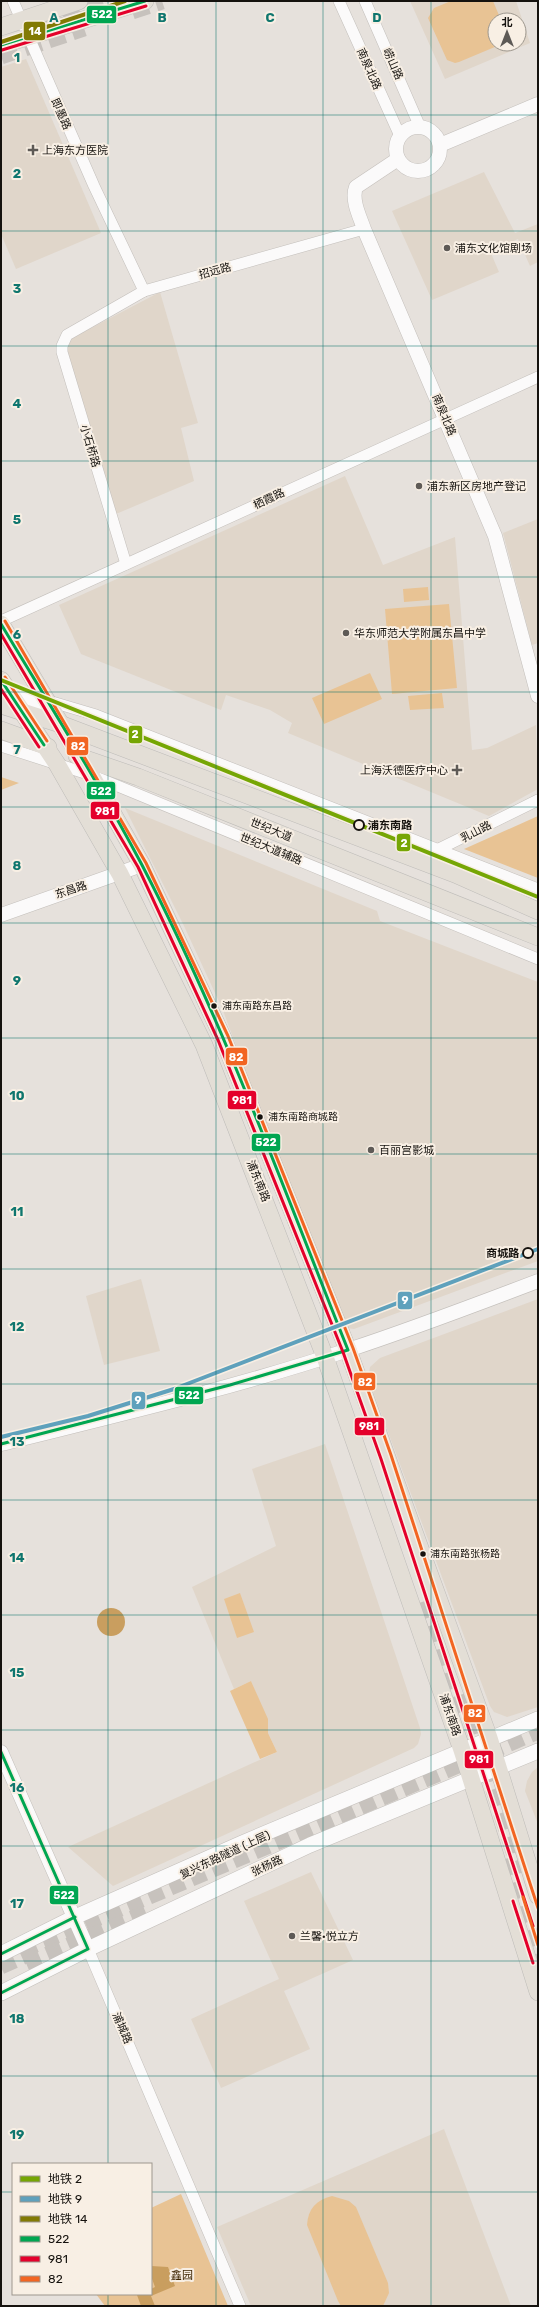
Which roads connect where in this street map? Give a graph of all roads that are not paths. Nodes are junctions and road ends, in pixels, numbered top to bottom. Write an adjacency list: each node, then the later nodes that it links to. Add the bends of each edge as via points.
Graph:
1 (13, 1): 6 (street, 即墨路)
2 (79, 1): 6 (main road)
3 (145, 1): 8 (main road)
4 (339, 1): 12 (street, 南泉北路)
5 (365, 1): 11 (street, 崂山路)
6 (21, 20): 7 (main road); 8 (street, 即墨路)
7 (1, 27)
8 (27, 36): 9 (main road); 16 (street, 即墨路)
9 (1, 45)
10 (538, 104): 13 (street)
11 (420, 127): 12 (street, via 409,128); 13 (street, via 433,132)
12 (400, 136): 14 (street, via 395,150)
13 (440, 145): 14 (street, via 438,160 428,170 413,171)
14 (398, 160): 15 (street, 南泉北路, via 356,187 356,205)
15 (364, 229): 16 (street, 招远路); 19 (street, 南泉北路)
16 (144, 291): 17 (street, 招远路)
17 (72, 330): 20 (street, 小石桥路, via 63,341 62,352)
18 (538, 377): 19 (street, 栖霞路)
19 (445, 418): 20 (street, 栖霞路); 23 (street, 南泉北路, via 495,536)
20 (126, 564): 21 (street, 栖霞路)
21 (1, 622): 24 (main road, 浦东南路)
22 (2, 685): 24 (street); 26 (main road, 浦东南路); 27 (street)
23 (538, 696)
24 (45, 700): 27 (main road, 浦东南路); 35 (street, via 96,715)
25 (1, 704): 26 (main road)
26 (21, 711): 27 (main road); 30 (main road, 浦东南路)
27 (60, 724): 31 (main road, 浦东南路); 38 (main road)
28 (1, 730): 30 (main road, 世纪大道)
29 (1, 746): 32 (street, 世纪大道辅路)
30 (45, 747): 31 (main road, 世纪大道); 32 (main road, 浦东南路)
31 (80, 758): 33 (main road, 浦东南路); 42 (main road, 世纪大道, via 138,777)
32 (57, 764): 33 (street, 世纪大道辅路); 37 (main road, 浦东南路)
33 (91, 775): 36 (main road, 浦东南路); 43 (street, 世纪大道辅路)
34 (538, 800): 35 (street, 乳山路)
35 (439, 849): 38 (street); 39 (street)
36 (142, 865): 37 (street, 东昌路); 45 (main road, 浦东南路, via 223,1038)
37 (120, 874): 41 (street, 东昌路); 46 (main road, 浦东南路, via 204,1045)
38 (455, 874): 40 (main road)
39 (538, 889)
40 (538, 911)
41 (1, 915)
42 (538, 937)
43 (538, 959)
44 (538, 1281): 45 (street)
45 (348, 1350): 46 (street); 48 (main road, 浦东南路)
46 (325, 1357): 47 (street, via 230,1385); 49 (main road, 浦东南路)
47 (1, 1444)
48 (386, 1457): 49 (main road, 浦东南路, via 427,1601); 51 (main road, 浦东南路)
49 (362, 1464): 52 (main road, 浦东南路)
50 (538, 1719): 51 (main road)
51 (489, 1738): 52 (main road); 55 (main road, 浦东南路)
52 (462, 1750): 56 (main road, 浦东南路); 57 (main road)
53 (538, 1751): 55 (main road, 张杨路)
54 (1, 1752): 63 (street, 浦城路)
55 (499, 1767): 56 (main road, 张杨路); 59 (main road, 浦东南路)
56 (470, 1778): 58 (main road, 张杨路); 66 (main road, 浦东南路)
57 (311, 1815): 60 (main road, 复兴东路隧道 (上层)); 63 (main road)
58 (310, 1845): 62 (main road, 复兴东路隧道 (上层)); 64 (main road, 张杨路)
59 (535, 1876): 61 (main road, 浦东南路)
60 (140, 1894)
61 (538, 1896)
62 (149, 1911)
63 (75, 1917): 64 (street, 浦城路); 65 (main road)
64 (88, 1949): 67 (main road, 张杨路); 68 (street, 浦城路)
65 (1, 1954)
66 (538, 1992)
67 (1, 1993)
68 (240, 2306)

